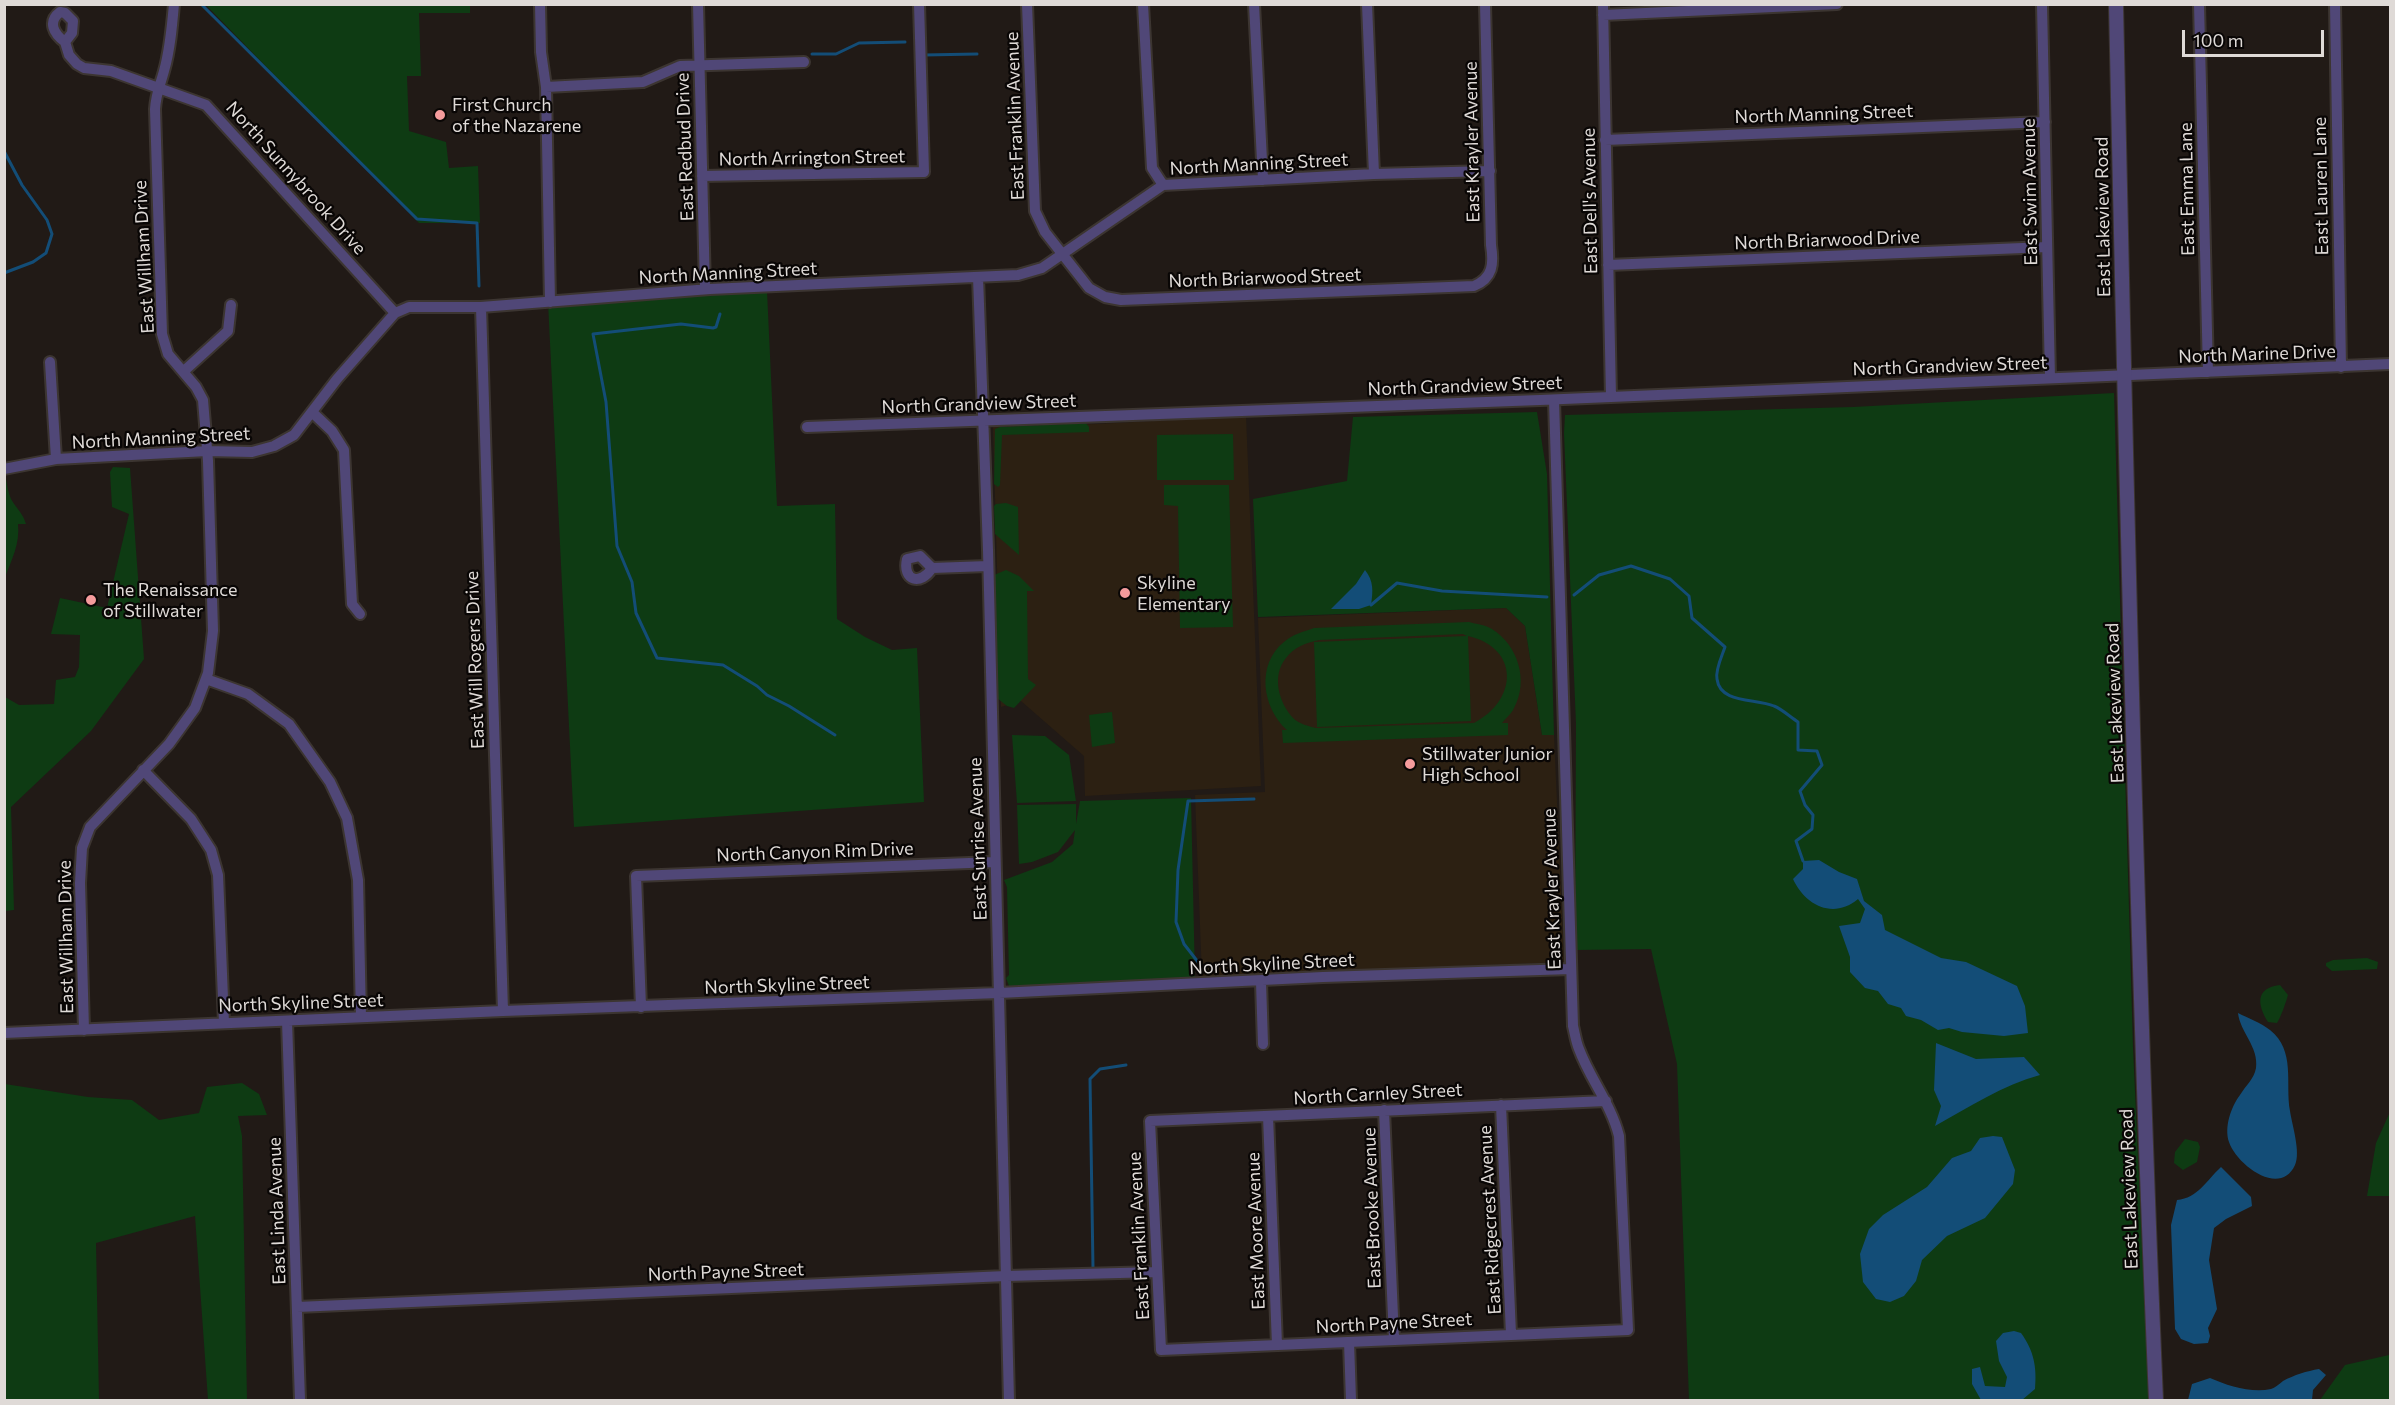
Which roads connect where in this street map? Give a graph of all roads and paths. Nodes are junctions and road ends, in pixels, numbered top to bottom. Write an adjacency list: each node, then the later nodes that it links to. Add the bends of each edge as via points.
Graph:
1 (174, 4): 20 (street, East Willham Drive, via 172,35)
2 (540, 4): 19 (street)
3 (698, 4): 18 (street, East Redbud Drive)
4 (919, 4): 25 (street, North Arrington Street, via 924,172)
5 (1027, 4): 29 (street, East Franklin Avenue, via 1035,211 1045,232)
6 (1143, 4): 27 (street, via 1152,168)
7 (1254, 4): 26 (street)
8 (1367, 4): 24 (street)
9 (1485, 4): 23 (street, East Krayler Avenue)
10 (1837, 4): 15 (street)
11 (2042, 4): 21 (street, East Swim Avenue)
12 (2116, 4): 43 (street, East Lakeview Road)
13 (2199, 4): 42 (street, East Emma Lane)
14 (2335, 4): 40 (street, East Lauren Lane)
15 (1603, 10): 22 (street, East Dell's Avenue)
16 (65, 42): 20 (street, North Sunnybrook Drive, via 69,55 84,68 111,71)
17 (804, 62): 18 (street)
18 (699, 65): 19 (street, via 680,66 643,82); 25 (street, East Redbud Drive)
19 (546, 87): 34 (street)
20 (157, 89): 37 (street, North Sunnybrook Drive, via 206,105); 41 (street, East Willham Drive, via 154,109 162,334 168,354)
21 (2045, 122): 22 (street, North Manning Street); 28 (street, East Swim Avenue)
22 (1605, 140): 30 (street, East Dell's Avenue)
23 (1490, 171): 24 (street, North Manning Street); 32 (street, East Krayler Avenue, via 1493,259)
24 (1374, 174): 26 (street, North Manning Street)
25 (702, 176): 33 (street, East Redbud Drive)
26 (1263, 180): 27 (street, North Manning Street)
27 (1163, 185): 29 (street, North Manning Street)
28 (2048, 247): 30 (street, North Briarwood Drive); 44 (street, East Swim Avenue)
29 (1063, 253): 31 (street, North Manning Street, via 1042,268 1018,275); 32 (street, North Briarwood Street, via 1089,288 1121,300 1474,286)
30 (1608, 265): 45 (street, East Dell's Avenue)
31 (978, 277): 33 (street, North Manning Street); 48 (street, East Sunrise Avenue)
32 (1487, 278)
33 (705, 289): 34 (street, North Manning Street)
34 (550, 302): 36 (street, North Manning Street)
35 (231, 305): 41 (street, via 228,331)
36 (481, 307): 37 (street, North Manning Street, via 422,306); 63 (street, East Will Rogers Drive)
37 (395, 313): 47 (street, North Manning Street)
38 (50, 362): 51 (street)
39 (2391, 364): 40 (street, North Marine Drive)
40 (2341, 367): 42 (street, North Marine Drive)
41 (184, 371): 50 (street, East Willham Drive, via 203,400)
42 (2208, 372): 43 (street, North Marine Drive)
43 (2124, 376): 44 (street, North Grandview Street); 87 (street, East Lakeview Road)
44 (2050, 378): 45 (street, North Grandview Street)
45 (1611, 397): 46 (street, North Grandview Street)
46 (1554, 400): 48 (street, North Grandview Street); 59 (street, East Krayler Avenue)
47 (313, 413): 50 (street, North Manning Street, via 294,435 274,446 252,452); 55 (street, via 332,431 344,450 352,604)
48 (984, 420): 49 (street, North Grandview Street); 53 (street, East Sunrise Avenue)
49 (807, 427)
50 (207, 451): 51 (street, North Manning Street); 56 (street, East Willham Drive, via 213,631)
51 (56, 459): 52 (street, North Manning Street)
52 (4, 469)
53 (988, 566): 54 (street); 58 (street, East Sunrise Avenue)
54 (932, 568)
55 (360, 614)
56 (206, 679): 57 (street, East Willham Drive, via 195,708 169,744); 64 (street, via 248,694 289,724 330,782 347,818 358,880)
57 (143, 770): 66 (street, via 191,819 211,850 218,875); 67 (street, East Willham Drive, via 90,827 82,848)
58 (995, 862): 61 (street, East Sunrise Avenue); 62 (street, North Canyon Rim Drive, via 636,876)
59 (1571, 969): 60 (street, North Skyline Street); 70 (street, East Krayler Avenue, via 1573,1026 1579,1050)
60 (1261, 982): 61 (street, North Skyline Street); 69 (street)
61 (999, 993): 62 (street, North Skyline Street); 76 (street, East Sunrise Avenue)
62 (641, 1007): 63 (street, North Skyline Street)
63 (503, 1011): 64 (street, North Skyline Street)
64 (361, 1017): 65 (street, North Skyline Street)
65 (287, 1021): 66 (street, North Skyline Street); 77 (street, East Linda Avenue)
66 (224, 1023): 67 (street, North Skyline Street)
67 (84, 1030): 68 (street, North Skyline Street)
68 (4, 1033)
69 (1263, 1044)
70 (1606, 1101): 71 (street, North Carnley Street); 78 (street, East Krayler Avenue, via 1619,1136)
71 (1501, 1105): 72 (street, North Carnley Street); 79 (street, East Ridgecrest Avenue)
72 (1384, 1110): 73 (street, North Carnley Street); 80 (street, East Brooke Avenue)
73 (1268, 1116): 74 (street, North Carnley Street); 82 (street, East Moore Avenue)
74 (1150, 1121): 75 (street, East Franklin Avenue)
75 (1157, 1272): 76 (street, North Payne Street); 83 (street, East Franklin Avenue)
76 (1006, 1276): 77 (street, North Payne Street); 85 (street, East Sunrise Avenue)
77 (297, 1307): 84 (street, East Linda Avenue)
78 (1628, 1330): 79 (street, North Payne Street)
79 (1511, 1334): 80 (street, North Payne Street)
80 (1394, 1339): 81 (street, North Payne Street)
81 (1349, 1341): 82 (street, North Payne Street); 86 (street)
82 (1276, 1345): 83 (street, North Payne Street)
83 (1161, 1350)
84 (300, 1401)
85 (1010, 1401)
86 (1352, 1401)
87 (2156, 1401)

